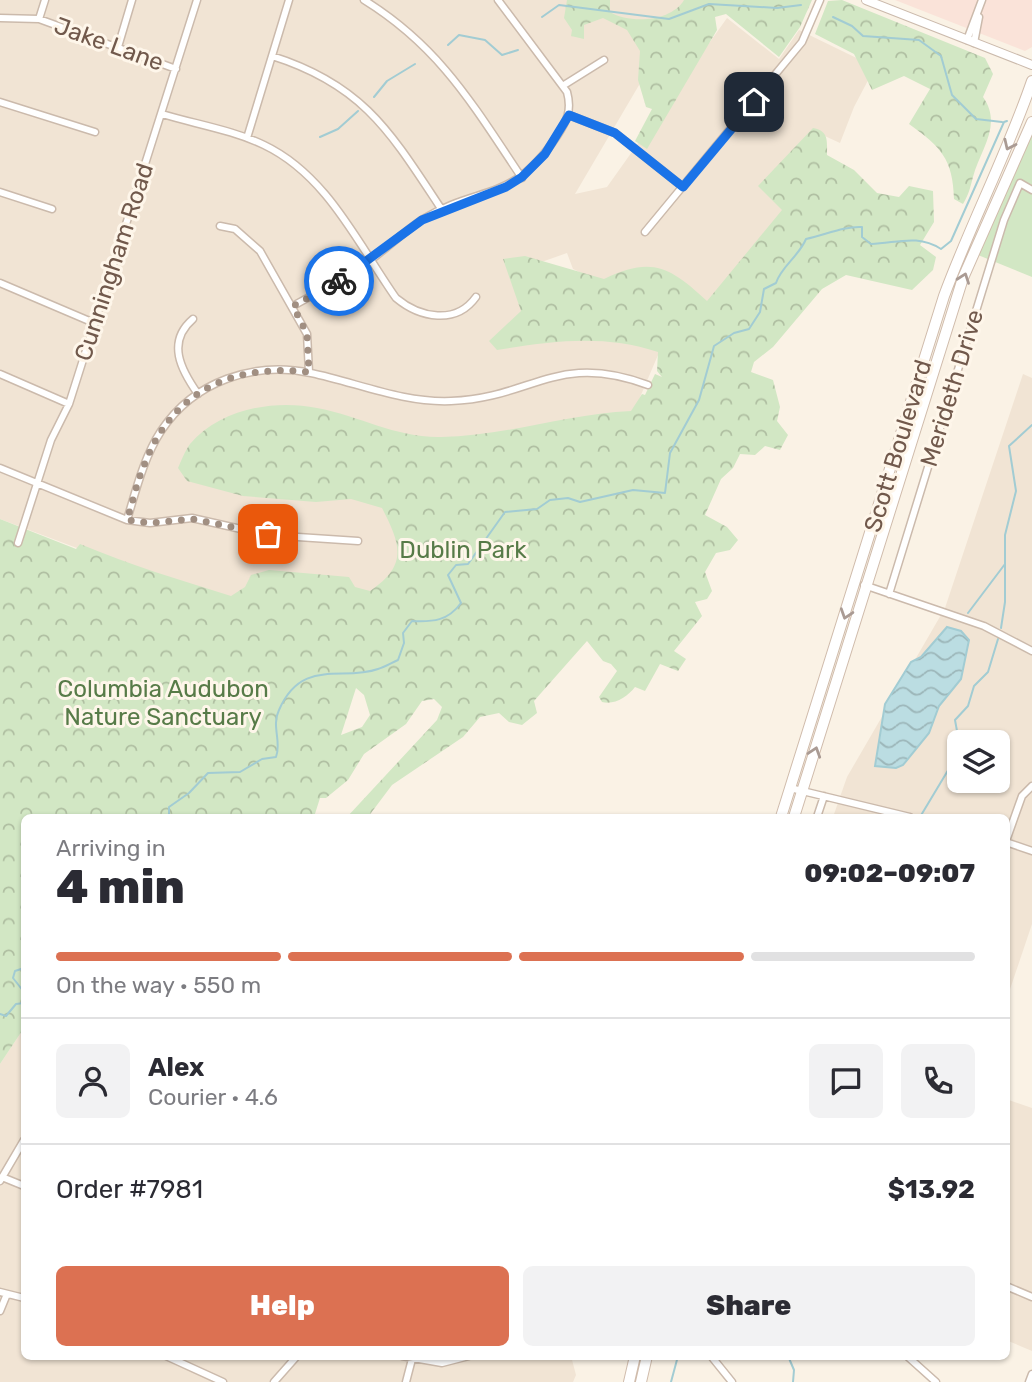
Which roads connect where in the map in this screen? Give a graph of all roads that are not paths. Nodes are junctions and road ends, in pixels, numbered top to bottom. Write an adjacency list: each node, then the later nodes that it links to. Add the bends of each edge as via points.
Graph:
1 (44, 0): 11 (street)
2 (132, 0): 13 (street)
3 (197, 0): 17 (street, Cunningham Road)
4 (289, 0): 14 (street)
5 (364, 0): 26 (street, via 438,58)
6 (498, 0): 19 (street)
7 (820, 0): 27 (street, via 802,42)
8 (867, 0): 12 (street)
9 (981, 3): 12 (street)
10 (0, 18): 11 (street, Jake Lane)
11 (38, 19): 13 (street, Jake Lane)
12 (971, 41): 16 (street)
13 (118, 47): 17 (street, Jake Lane)
14 (272, 56): 25 (street); 31 (street, via 323,76 374,114)
15 (604, 60): 19 (street)
16 (1032, 65)
17 (176, 68): 21 (street, Cunningham Road)
18 (1032, 81): 50 (main road, Scott Boulevard, one-way to 50, via 944,296)
19 (564, 85): 22 (street)
20 (0, 102): 24 (street)
21 (162, 114): 25 (street); 39 (street, Cunningham Road)
22 (569, 115): 26 (street, via 545,154); 27 (street, via 615,133)
23 (1032, 122): 51 (main road, Scott Boulevard, one-way to 23, via 963,278)
24 (95, 132)
25 (247, 138): 34 (street, via 284,156 314,181)
26 (522, 177): 31 (street, via 491,194)
27 (683, 187): 33 (street)
28 (1032, 190): 52 (street, Merideth Drive, via 1020,183 994,250)
29 (0, 192): 30 (street)
30 (52, 209)
31 (442, 210): 34 (street)
32 (220, 226): 37 (street, via 236,229 260,251)
33 (645, 232)
34 (370, 260): 36 (street, via 396,298 422,314 449,315 468,309); 37 (street)
35 (0, 283): 39 (street)
36 (476, 297)
37 (293, 306): 40 (street, via 307,334)
38 (193, 319): 43 (street, via 183,327 177,349 178,362)
39 (94, 323): 44 (street, Cunningham Road)
40 (309, 372): 42 (street, via 390,394 442,402 491,396 580,371 606,372); 43 (street, via 245,372)
41 (0, 374): 44 (street)
42 (648, 385)
43 (198, 394): 47 (street, via 161,431 145,463)
44 (69, 404): 46 (street, Cunningham Road)
45 (0, 468): 46 (street)
46 (37, 484): 47 (street); 49 (street, Cunningham Road)
47 (127, 520): 48 (street, via 192,519 268,534)
48 (358, 541)
49 (18, 543)
50 (856, 582): 51 (street); 55 (main road, Scott Boulevard, one-way to 55)
51 (869, 587): 52 (street); 56 (main road, Scott Boulevard, one-way to 51)
52 (889, 594): 53 (street, via 984,626)
53 (1032, 651)
54 (1032, 786): 62 (street, via 1022,796)
55 (790, 788): 56 (street); 58 (main road, Scott Boulevard)
56 (802, 791): 57 (street); 59 (main road, Scott Boulevard)
57 (824, 796): 60 (street); 61 (street)
58 (782, 814)
59 (795, 814)
60 (818, 814)
61 (898, 814)
62 (1010, 830)
63 (1010, 843): 64 (street)
64 (1032, 851)
65 (21, 1145): 66 (street)
66 (1, 1179): 67 (street)
67 (21, 1185)
68 (1010, 1288): 71 (street)
69 (4, 1293): 70 (street); 72 (street)
70 (21, 1297)
71 (1032, 1297)
72 (0, 1311)
73 (175, 1360): 83 (street)
74 (293, 1360): 84 (street)
75 (412, 1360): 85 (street)
76 (420, 1360): 77 (street)
77 (454, 1360)
78 (634, 1360): 86 (main road)
79 (647, 1360): 87 (main road)
80 (714, 1360): 88 (street)
81 (911, 1360): 89 (street)
82 (1032, 1374): 90 (street)
83 (223, 1382)
84 (274, 1382)
85 (405, 1382)
86 (629, 1382)
87 (641, 1382)
88 (732, 1382)
89 (936, 1382)
90 (1030, 1382)

